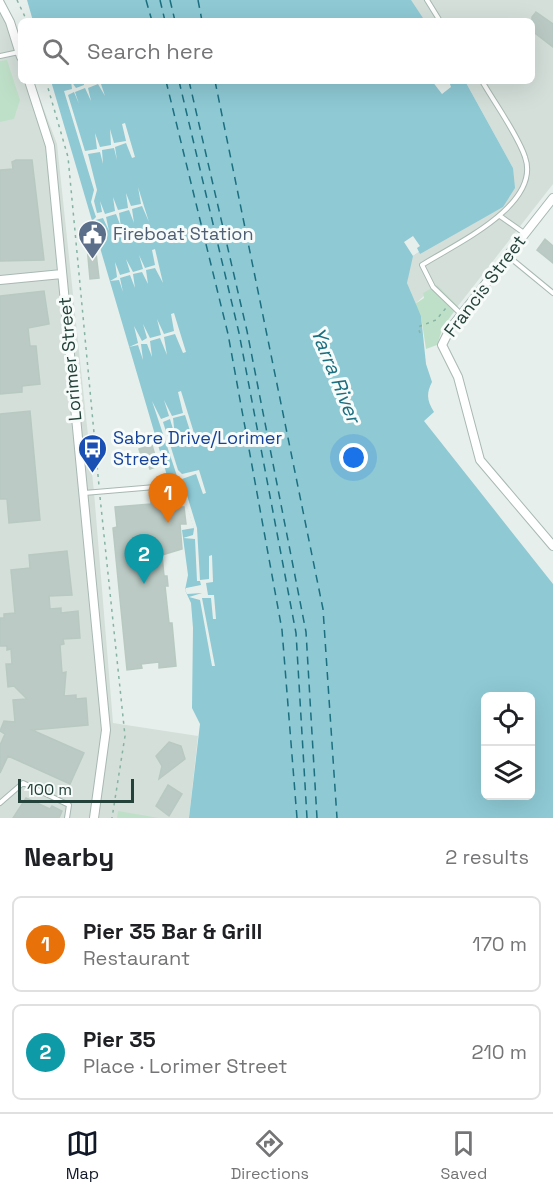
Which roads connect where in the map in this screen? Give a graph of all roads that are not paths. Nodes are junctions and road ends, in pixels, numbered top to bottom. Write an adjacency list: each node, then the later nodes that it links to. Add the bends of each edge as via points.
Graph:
1 (427, 0): 3 (lane)
2 (0, 3): 4 (street)
3 (438, 18)
4 (18, 50)
5 (18, 55): 6 (lane)
6 (0, 56)
7 (30, 84): 13 (street, Lorimer Street, via 50,142)
8 (484, 84): 10 (lane, via 525,156 529,175 520,194)
9 (553, 198): 11 (street, Francis Street)
10 (500, 216): 11 (lane); 16 (lane, via 422,264 433,287)
11 (525, 233): 12 (street, Francis Street)
12 (508, 256): 15 (lane); 16 (street, Francis Street)
13 (62, 274): 14 (street); 18 (street, Lorimer Street)
14 (0, 280)
15 (553, 293)
16 (462, 314): 19 (street, Francis Street, via 442,345 458,377 480,460)
17 (167, 486): 18 (lane)
18 (83, 493): 22 (street, Lorimer Street, via 106,735)
19 (553, 546)
20 (0, 803): 21 (lane, via 23,783 69,805)
21 (68, 818)
22 (94, 818)

